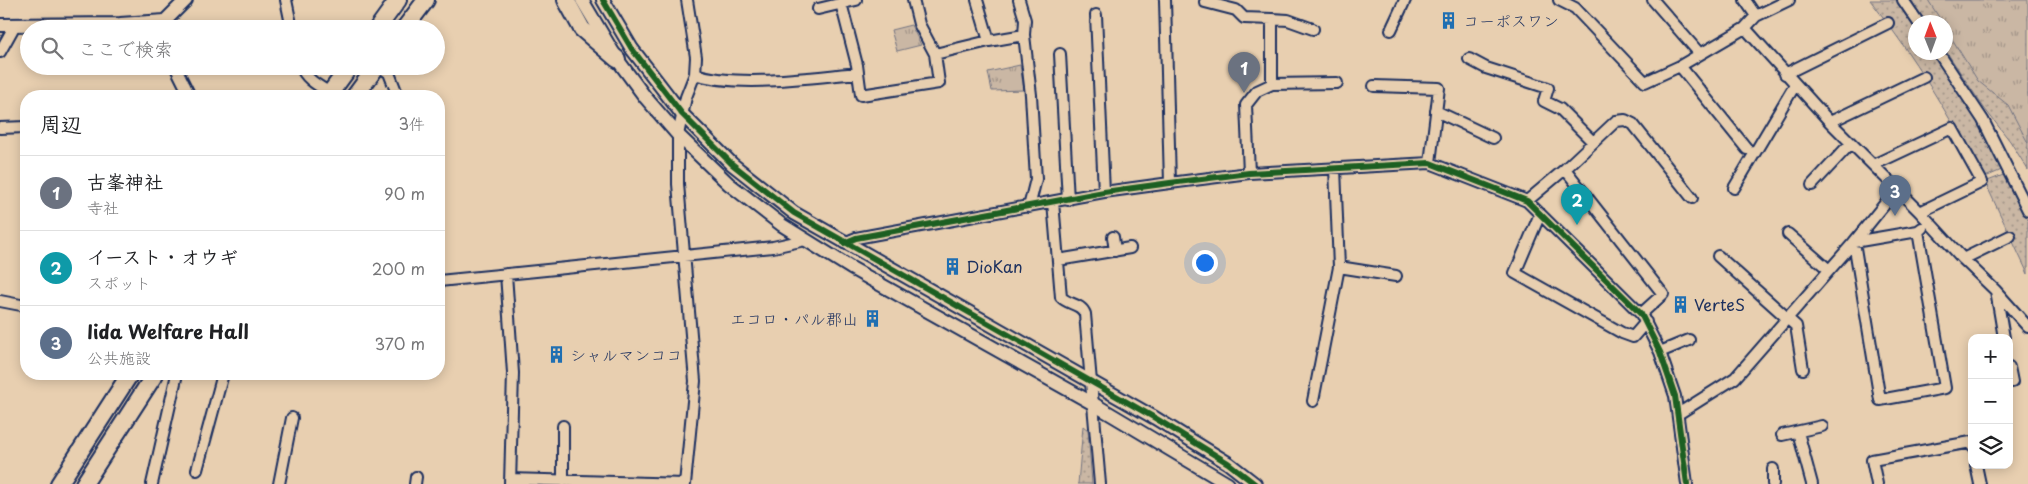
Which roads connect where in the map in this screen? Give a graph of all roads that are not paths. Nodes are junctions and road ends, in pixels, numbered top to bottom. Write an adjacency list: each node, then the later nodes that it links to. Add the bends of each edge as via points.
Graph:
1 (186, 0): 27 (street)
2 (286, 0): 28 (street)
3 (398, 0): 29 (highway)
4 (426, 0): 30 (highway)
5 (566, 0): 44 (highway, via 582,28)
6 (582, 0): 44 (street)
7 (603, 0): 67 (street, via 632,49)
8 (687, 0): 49 (street, via 695,39)
9 (856, 0): 21 (street)
10 (913, 0): 41 (street, via 919,24)
11 (977, 0): 39 (street)
12 (1019, 0): 38 (street, via 1025,20)
13 (1164, 0): 81 (street)
14 (1405, 0): 37 (street)
15 (1562, 0): 47 (street, via 1575,8 1645,82)
16 (1653, 0): 43 (street)
17 (1745, 0): 25 (street)
18 (1789, 0): 25 (street)
19 (1902, 0): 24 (street)
20 (1205, 2): 26 (street, via 1236,10 1244,18)
21 (841, 3): 22 (street); 48 (street)
22 (818, 9)
23 (1096, 15): 85 (street)
24 (1913, 15)
25 (1756, 16): 35 (street)
26 (1272, 19): 36 (street, via 1288,20); 57 (street)
27 (165, 20)
28 (290, 20)
29 (384, 20)
30 (411, 20)
31 (1888, 23): 50 (street)
32 (15, 25): 33 (street); 34 (street); 40 (street)
33 (20, 25)
34 (0, 26)
35 (1745, 28): 43 (street); 50 (street)
36 (1313, 29)
37 (1391, 30)
38 (1024, 35): 39 (street); 90 (street, via 1032,95 1036,179)
39 (989, 41): 41 (street)
40 (0, 52)
41 (935, 54): 48 (street, via 939,83 861,95)
42 (1060, 54): 87 (street)
43 (1700, 54): 47 (street)
44 (616, 59): 71 (street)
45 (1469, 59): 73 (street, via 1486,68 1548,88 1544,101 1560,109)
46 (1943, 60): 91 (street, via 1983,120)
47 (1680, 66): 75 (street)
48 (858, 73): 49 (street, via 749,80)
49 (696, 74): 67 (street)
50 (1786, 74): 59 (street)
51 (180, 75): 61 (street)
52 (306, 75): 62 (street)
53 (343, 75): 63 (highway)
54 (371, 75): 64 (highway)
55 (390, 75): 65 (street)
56 (1924, 77): 68 (street)
57 (1272, 84): 58 (street); 80 (street, via 1256,91 1246,105)
58 (1336, 84)
59 (1795, 85): 68 (street); 83 (street)
60 (1374, 86): 66 (street, via 1439,88)
61 (187, 90)
62 (323, 90)
63 (333, 90)
64 (360, 90)
65 (396, 90)
66 (1436, 111): 72 (street); 76 (street)
67 (682, 114): 71 (street); 101 (street, via 760,187 794,213)
68 (1830, 122): 74 (street)
69 (0, 128): 70 (street)
70 (20, 128)
71 (678, 135): 99 (street, via 729,184); 104 (street, via 678,184)
72 (1493, 138)
73 (1593, 142): 79 (street); 86 (street, via 1616,121 1626,120)
74 (1852, 143): 77 (street); 82 (street)
75 (1747, 148)
76 (1430, 163): 78 (street); 88 (street)
77 (1873, 164): 84 (street); 92 (street, via 1952,128 1982,182)
78 (1335, 168): 80 (street); 108 (street)
79 (1565, 169): 88 (street); 116 (street, via 1663,294)
80 (1250, 173): 81 (street)
81 (1170, 183): 85 (street)
82 (1812, 185)
83 (1734, 188)
84 (1897, 189): 92 (street); 100 (street)
85 (1104, 192): 87 (street)
86 (1692, 198)
87 (1068, 200): 89 (street)
88 (1527, 201): 93 (street)
89 (1053, 202): 90 (street); 107 (street)
90 (1029, 207): 101 (street, via 856,238)
91 (2028, 210)
92 (1920, 212): 94 (street)
93 (1540, 214): 116 (street); 116 (street, via 1515,273 1633,337)
94 (1930, 222): 95 (street); 106 (street)
95 (1918, 231): 100 (street); 100 (street, via 1945,388 1880,400)
96 (1788, 234): 109 (street)
97 (2010, 236): 106 (street)
98 (1113, 237): 103 (street)
99 (805, 240): 104 (street, via 773,247); 129 (street)
100 (1854, 242): 109 (street)
101 (844, 243): 127 (street)
102 (1130, 248): 103 (street)
103 (1114, 251): 107 (street)
104 (685, 255): 110 (street); 146 (street, via 695,382)
105 (1718, 256): 117 (street)
106 (1963, 259): 113 (street)
107 (1058, 260): 127 (street, via 1061,297 1084,310)
108 (1339, 267): 111 (street); 128 (street)
109 (1829, 270): 117 (street)
110 (506, 274): 112 (street); 141 (street, via 513,373)
111 (1396, 276)
112 (445, 280)
113 (1995, 290): 118 (street); 119 (street)
114 (0, 300): 115 (street)
115 (20, 305)
116 (1644, 318): 121 (street)
117 (1788, 318): 122 (street, via 1796,326); 130 (street, via 1735,378)
118 (2028, 327)
119 (2003, 334)
120 (1689, 340): 121 (street)
121 (1660, 352): 130 (street)
122 (1803, 369)
123 (126, 380): 142 (highway)
124 (151, 380): 143 (highway)
125 (176, 380): 144 (street)
126 (221, 380): 139 (street)
127 (1091, 381): 129 (street); 149 (street, via 1228,463)
128 (1313, 401)
129 (1092, 403): 147 (street); 148 (street)
130 (1678, 414): 150 (street)
131 (292, 418): 145 (street)
132 (563, 426): 140 (street)
133 (1822, 426): 134 (street)
134 (1798, 432): 135 (street); 152 (street)
135 (1782, 435)
136 (1968, 443): 153 (street, via 1872,460)
137 (1773, 469): 151 (street)
138 (1977, 469): 154 (street)
139 (197, 470)
140 (563, 481): 141 (street); 146 (street)
141 (510, 482)
142 (59, 484)
143 (84, 484)
144 (152, 484)
145 (279, 484)
146 (685, 484)
147 (1100, 484)
148 (1228, 484)
149 (1255, 484)
150 (1687, 484)
151 (1774, 484)
152 (1812, 484)
153 (1877, 484)
154 (1980, 484)

